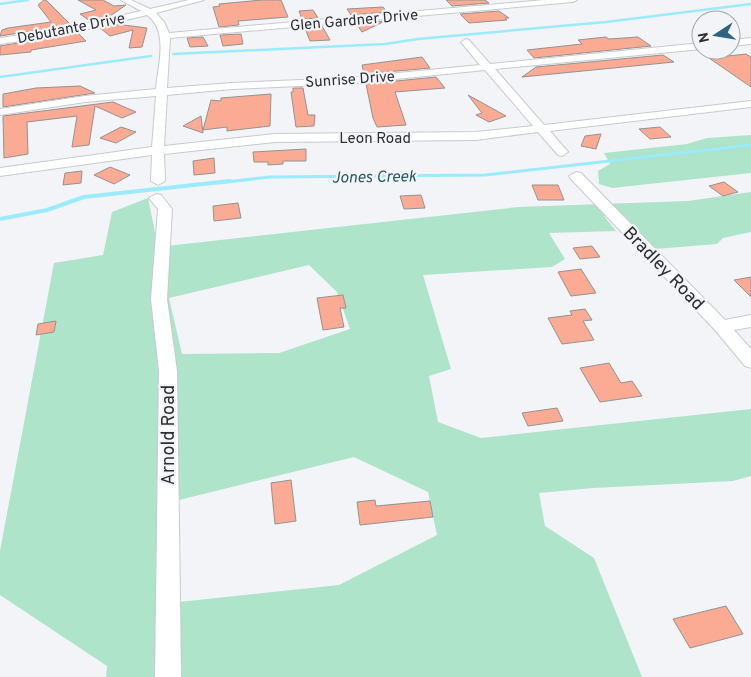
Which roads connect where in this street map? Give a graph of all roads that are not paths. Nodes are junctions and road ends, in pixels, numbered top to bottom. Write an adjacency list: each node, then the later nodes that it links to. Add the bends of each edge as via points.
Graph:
1 (125, 0): 5 (street)
2 (200, 0): 5 (street, Debutante Drive)
3 (573, 0): 6 (street, Glen Gardner Drive)
4 (428, 1): 6 (street)
5 (147, 12): 7 (street, via 164,25); 8 (street, Debutante Drive, via 63,32)
6 (439, 15): 7 (street, Glen Gardner Drive)
7 (165, 36): 12 (street, Arnold Road)
8 (0, 41)
9 (466, 42): 11 (street)
10 (691, 47): 11 (street, Sunrise Drive)
11 (487, 67): 12 (street, Sunrise Drive, via 347,81); 15 (street)
12 (162, 92): 14 (street, Sunrise Drive); 16 (street, Arnold Road)
13 (751, 104): 15 (street, Leon Road)
14 (0, 112)
15 (543, 129): 16 (street, Leon Road, via 476,136 276,138); 17 (street)
16 (158, 150): 18 (street, Leon Road); 23 (street, Arnold Road, via 157,189 165,209 159,299 168,371)
17 (562, 152)
18 (0, 172)
19 (576, 176): 21 (street, Bradley Road)
20 (751, 321): 21 (street)
21 (720, 326): 22 (street, Bradley Road)
22 (751, 360)
23 (168, 677)

